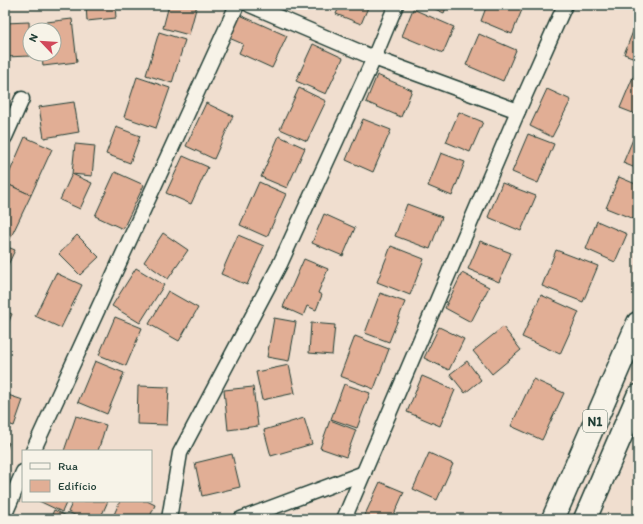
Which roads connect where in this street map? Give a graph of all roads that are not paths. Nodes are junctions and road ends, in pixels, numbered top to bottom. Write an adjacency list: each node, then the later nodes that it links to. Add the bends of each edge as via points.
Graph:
1 (237, 5): 11 (street)
2 (250, 5): 5 (street)
3 (396, 5): 5 (street)
4 (565, 5): 7 (street)
5 (374, 58): 7 (street); 15 (street, via 280,264 180,453)
6 (22, 99): 8 (street)
7 (518, 111): 12 (street)
8 (5, 137)
9 (638, 323): 18 (main road, N1)
10 (638, 396): 19 (main road, N1)
11 (33, 450)
12 (364, 473): 16 (street); 17 (street)
13 (22, 474): 14 (street)
14 (5, 514)
15 (169, 519)
16 (241, 519)
17 (344, 519)
18 (553, 519)
19 (585, 519)

